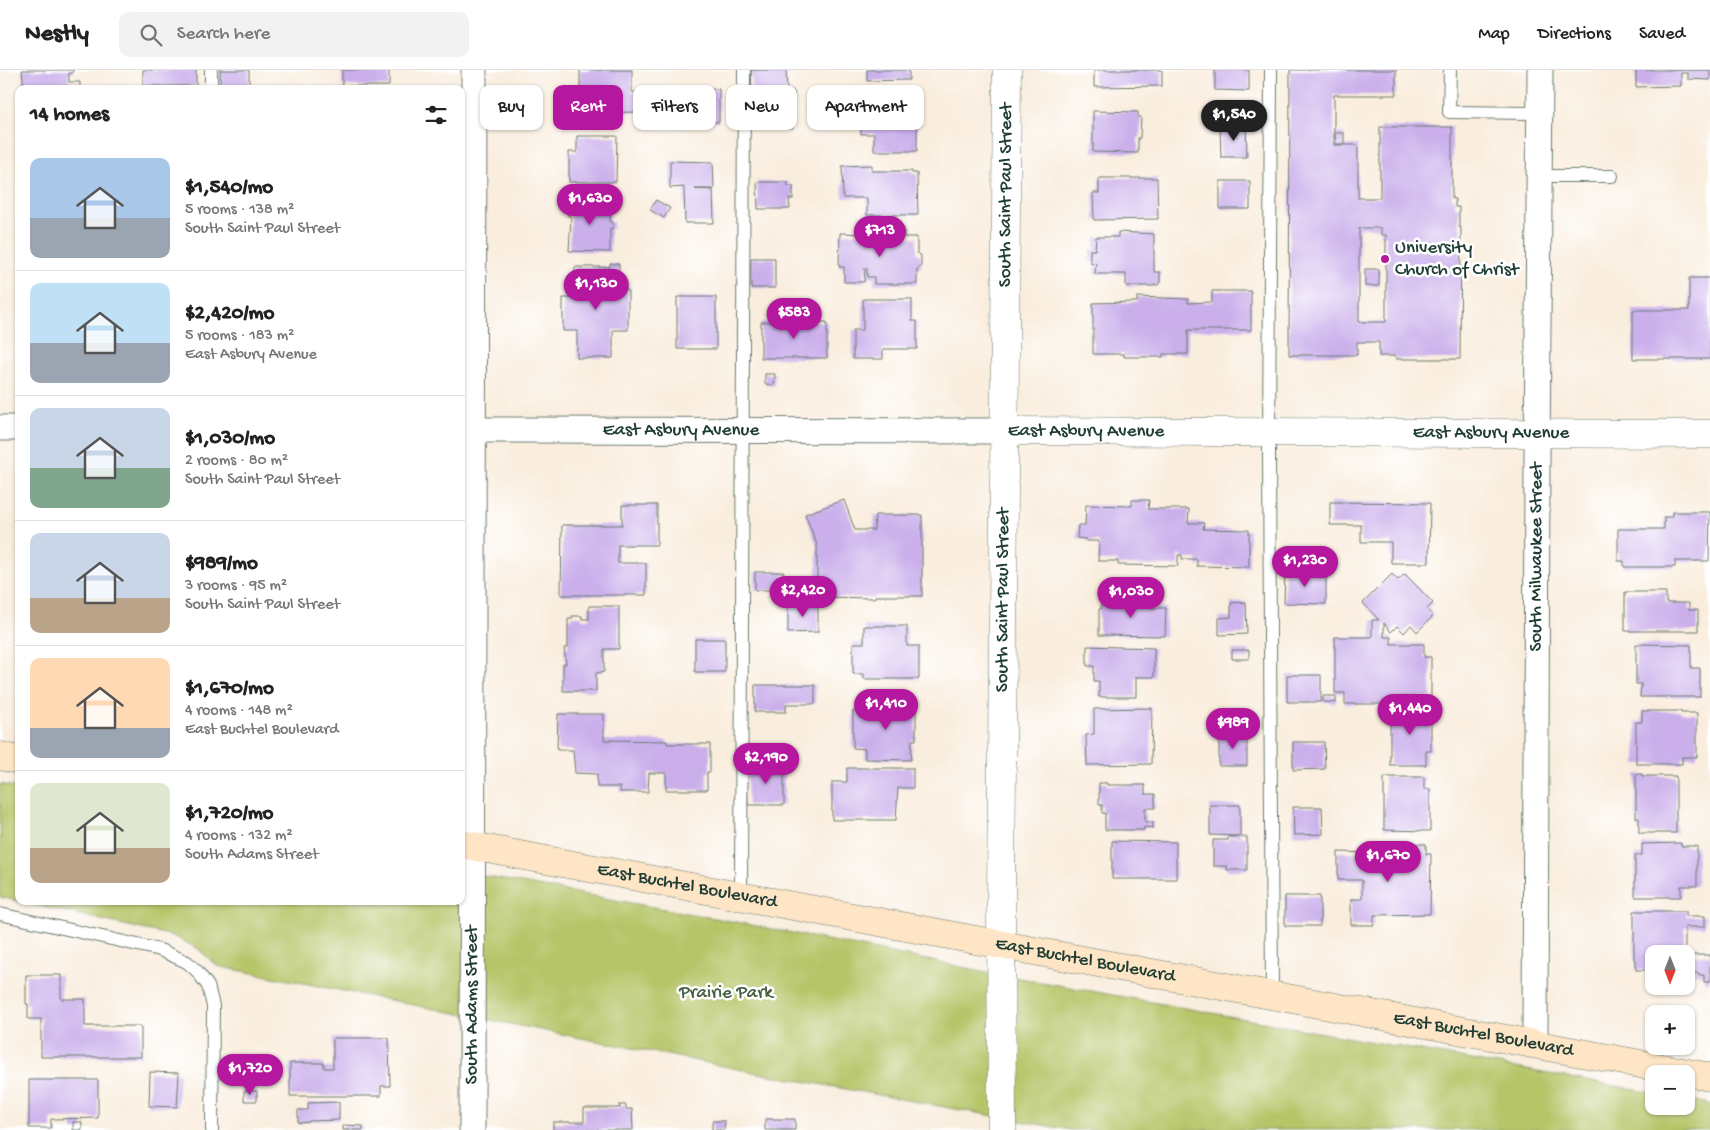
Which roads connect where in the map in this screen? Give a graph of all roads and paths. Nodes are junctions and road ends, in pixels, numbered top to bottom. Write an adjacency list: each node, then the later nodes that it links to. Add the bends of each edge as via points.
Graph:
1 (211, 70): 8 (lane)
2 (474, 70): 14 (street, South Adams Street)
3 (744, 70): 15 (lane)
4 (1007, 70): 16 (street, South Saint Paul Street)
5 (1270, 70): 17 (lane)
6 (1450, 70): 9 (lane, via 1449,112)
7 (1540, 70): 9 (street, South Milwaukee Street)
8 (211, 85)
9 (1540, 113): 10 (street, South Milwaukee Street)
10 (1539, 176): 11 (lane); 18 (street, South Milwaukee Street)
11 (1612, 176)
12 (0, 428): 13 (street)
13 (15, 428)
14 (467, 430): 15 (street, East Asbury Avenue); 22 (street, South Adams Street)
15 (743, 431): 16 (street, East Asbury Avenue); 23 (lane)
16 (1005, 431): 17 (street, East Asbury Avenue); 25 (street, South Saint Paul Street)
17 (1269, 431): 18 (street, East Asbury Avenue); 26 (lane)
18 (1537, 433): 19 (street, East Asbury Avenue); 27 (street, South Milwaukee Street)
19 (1710, 434)
20 (0, 756): 21 (main road)
21 (15, 759)
22 (467, 845): 23 (main road, East Buchtel Boulevard); 30 (street, South Adams Street)
23 (741, 896): 25 (main road, East Buchtel Boulevard)
24 (0, 914): 29 (lane, via 160,950 187,962 197,971 208,986 213,1006)
25 (1002, 946): 26 (main road, East Buchtel Boulevard); 31 (street, South Saint Paul Street)
26 (1272, 995): 27 (main road, East Buchtel Boulevard)
27 (1535, 1045): 28 (main road, East Buchtel Boulevard)
28 (1710, 1077)
29 (212, 1130)
30 (472, 1130)
31 (1002, 1130)

